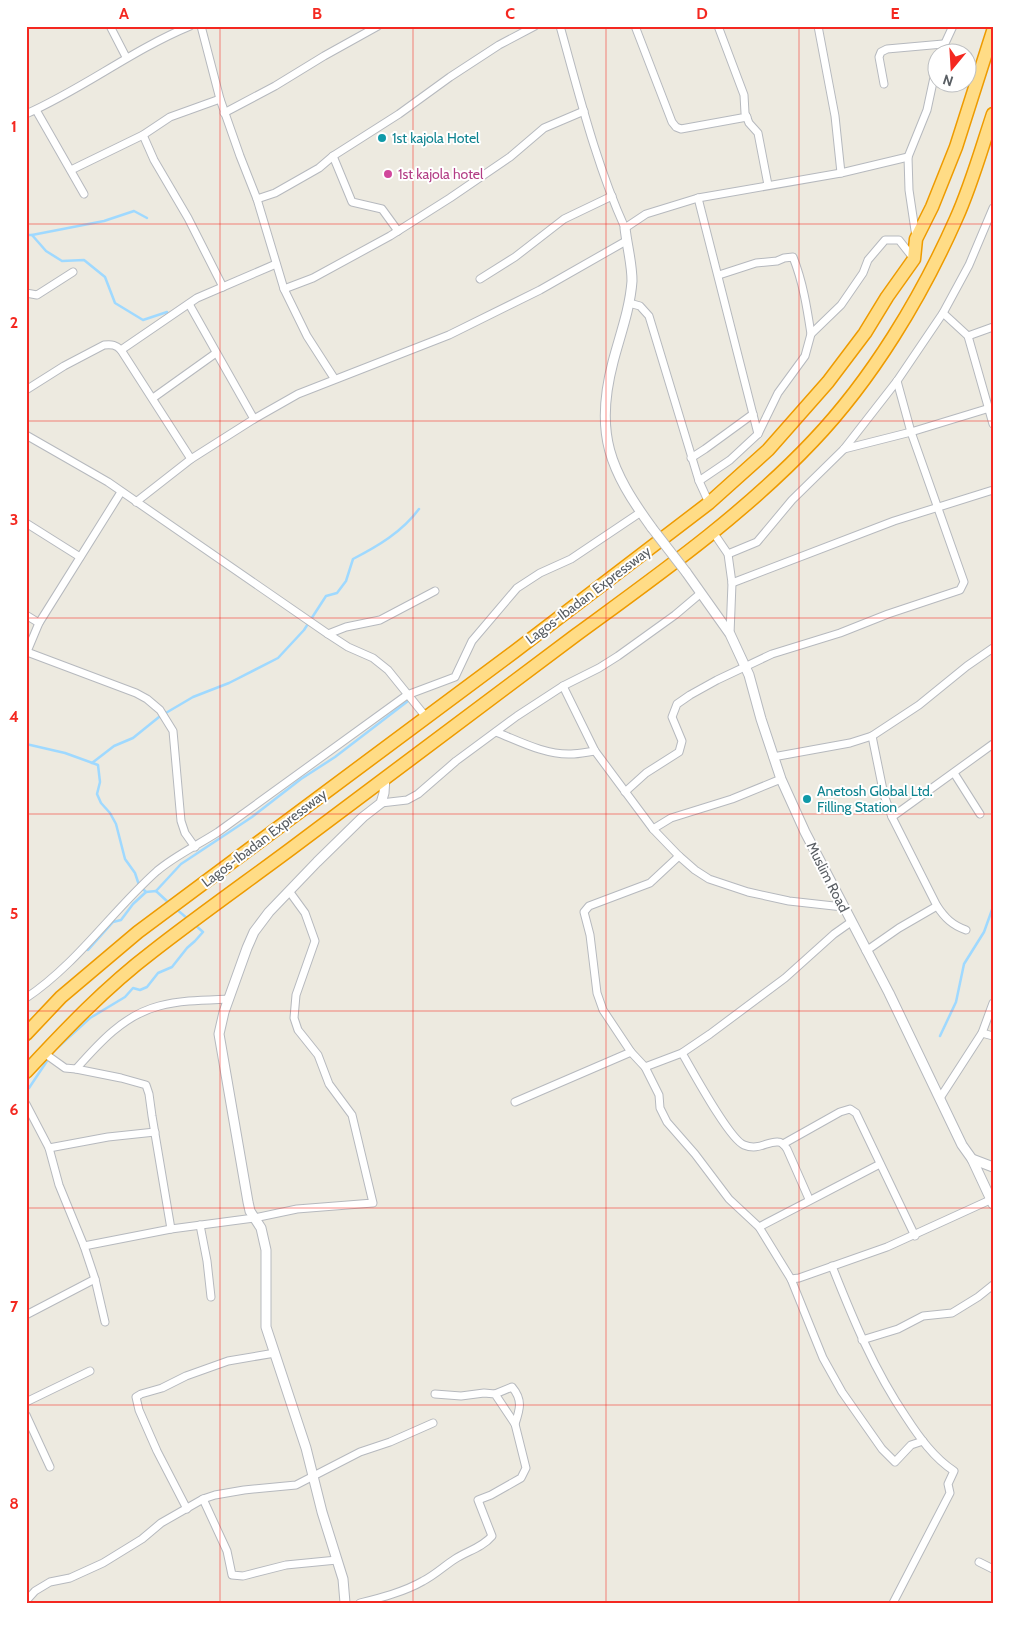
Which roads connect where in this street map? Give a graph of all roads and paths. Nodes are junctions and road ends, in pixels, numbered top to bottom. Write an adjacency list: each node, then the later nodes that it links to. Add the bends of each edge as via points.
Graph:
1 (110, 26): 14 (street)
2 (190, 26): 14 (street)
3 (201, 26): 17 (street)
4 (378, 26): 20 (street)
5 (535, 26): 25 (street, via 498,46)
6 (560, 26): 19 (street)
7 (635, 26): 23 (street, via 676,127 681,129)
8 (718, 26): 23 (street, via 744,95)
9 (818, 26): 28 (street, via 835,116)
10 (952, 26): 12 (street)
11 (993, 31): 38 (highway, Lagos-Ibadan Expressway, via 956,147)
12 (944, 42)
13 (926, 45): 15 (street, via 887,48 881,52)
14 (126, 57): 18 (street)
15 (884, 84)
16 (931, 92): 26 (street)
17 (220, 99): 20 (street); 24 (street, via 170,117)
18 (36, 110): 21 (street); 27 (street)
19 (584, 111): 31 (street); 37 (street, via 544,128 510,157)
20 (224, 112): 33 (street)
21 (26, 114)
22 (993, 114): 78 (highway, Lagos-Ibadan Expressway, via 957,217 933,267 890,340 814,440)
23 (747, 117): 29 (street, via 758,133)
24 (143, 135): 27 (street); 45 (street)
25 (333, 156): 33 (street, via 297,181); 37 (street, via 352,202 382,209)
26 (908, 157): 28 (street); 38 (street)
27 (71, 170): 30 (street)
28 (841, 173): 29 (street)
29 (768, 186): 32 (street)
30 (84, 194)
31 (612, 196): 36 (street); 44 (street, via 558,222 515,257)
32 (698, 198): 36 (street, via 646,214); 43 (street)
33 (258, 199): 41 (street)
34 (993, 208): 35 (street)
35 (990, 220): 50 (street)
36 (625, 228): 39 (street, Muslim Road)
37 (398, 231): 46 (street, via 313,278)
38 (916, 239): 40 (highway, Lagos-Ibadan Expressway)
39 (626, 241): 48 (street, Muslim Road, via 631,271); 56 (street, via 540,290 449,335)
40 (914, 259): 52 (street, via 899,240 885,240 868,260 841,305); 74 (highway, Lagos-Ibadan Expressway, via 828,382 768,450)
41 (276, 264): 45 (street); 46 (street)
42 (73, 272): 47 (street, via 38,295)
43 (719, 275): 52 (street, via 756,263 793,257); 61 (street)
44 (480, 279)
45 (223, 287): 49 (street)
46 (284, 289): 56 (street, via 307,336)
47 (26, 293)
48 (629, 303): 68 (street, via 640,306 649,316); 76 (street, Muslim Road, via 612,363 605,423 613,462)
49 (189, 304): 54 (street); 55 (street)
50 (943, 313): 53 (street); 57 (street)
51 (993, 327): 53 (street)
52 (811, 334): 66 (street, via 805,356 778,394)
53 (968, 336): 60 (street)
54 (122, 350): 58 (street, via 116,345 104,345); 59 (street)
55 (216, 353): 59 (street); 62 (street)
56 (334, 378): 62 (street)
57 (897, 381): 64 (street); 67 (street)
58 (26, 390)
59 (152, 398): 69 (street)
60 (990, 408): 63 (street); 64 (street)
61 (753, 414): 66 (street); 68 (street)
62 (254, 419): 69 (street)
63 (993, 424)
64 (911, 432): 67 (street); 75 (street)
65 (26, 434): 72 (street)
66 (758, 434): 70 (street, via 730,460)
67 (844, 449): 79 (street, via 792,500 757,542)
68 (691, 458): 70 (street)
69 (192, 459): 73 (street)
70 (698, 481): 74 (street)
71 (993, 490): 75 (street)
72 (121, 492): 73 (street); 80 (street)
73 (136, 502): 86 (street)
74 (709, 503): 93 (highway, Lagos-Ibadan Expressway)
75 (937, 507): 81 (street, via 894,520); 90 (street, via 964,582 960,590 772,654)
76 (641, 512): 83 (street, Muslim Road, bridge); 92 (street, via 571,558 517,588 472,641 456,677)
77 (26, 522): 80 (street)
78 (713, 532): 79 (street); 100 (highway, Lagos-Ibadan Expressway)
79 (728, 554): 81 (street)
80 (80, 557): 85 (street)
81 (732, 583): 87 (street)
82 (435, 591): 86 (street, via 380,620)
83 (701, 593): 87 (street, Muslim Road); 91 (street, via 618,656)
84 (26, 615): 85 (street)
85 (39, 624): 89 (street)
86 (328, 634): 92 (street, via 373,658 388,670)
87 (730, 634): 90 (street, Muslim Road)
88 (993, 648): 95 (street, via 919,705)
89 (27, 653): 107 (street, via 136,693 160,710 173,731 181,821)
90 (746, 666): 98 (street, Muslim Road); 102 (street, via 677,704 672,716 682,741 679,752 646,773)
91 (563, 686): 94 (street); 97 (street)
92 (407, 695): 93 (street); 107 (street)
93 (426, 717): 119 (highway, Lagos-Ibadan Expressway, via 138,932 61,997)
94 (496, 732): 97 (street, via 553,752); 103 (street, via 418,794 407,800)
95 (872, 736): 98 (street); 105 (street)
96 (993, 744): 99 (street)
97 (595, 751): 102 (street)
98 (773, 757): 101 (street, Muslim Road)
99 (954, 773): 104 (street); 105 (street)
100 (385, 777): 103 (street); 123 (highway, Lagos-Ibadan Expressway, via 150,954 106,991)
101 (781, 779): 106 (street, via 671,818); 111 (street, Muslim Road)
102 (625, 792): 106 (street)
103 (381, 802): 109 (street)
104 (980, 814)
105 (892, 817): 110 (street)
106 (653, 829): 108 (street)
107 (195, 846): 115 (street, via 157,871 66,966)
108 (679, 856): 111 (street, via 694,870 724,885 790,901); 121 (street, via 650,882 589,906 584,912 597,993 603,1010)
109 (289, 891): 116 (street, via 254,932); 138 (street, via 305,913 315,941 296,995 294,1018 298,1030 318,1055 328,1084 352,1115 373,1203 297,1209)
110 (937, 906): 113 (street, via 954,926); 114 (street)
111 (843, 907): 112 (street, Muslim Road)
112 (851, 922): 114 (street, Muslim Road); 122 (street, via 784,978)
113 (966, 930)
114 (866, 951): 127 (street, Muslim Road)
115 (26, 998)
116 (229, 999): 125 (street, via 181,1001 157,1006 124,1022); 138 (street, via 219,1034 248,1202)
117 (993, 1002): 118 (street)
118 (982, 1033): 120 (street); 127 (street)
119 (26, 1034)
120 (993, 1036)
121 (631, 1052): 124 (street); 128 (street)
122 (682, 1053): 124 (street); 131 (street, via 716,1111 742,1145)
123 (44, 1054): 125 (street, via 65,1068); 126 (highway, Lagos-Ibadan Expressway)
124 (646, 1067): 140 (street, via 667,1122 729,1199)
125 (76, 1069): 130 (street, via 146,1085)
126 (26, 1072)
127 (940, 1098): 133 (street, Muslim Road)
128 (515, 1102)
129 (26, 1104): 132 (street)
130 (155, 1132): 132 (street, via 108,1136); 141 (street)
131 (783, 1144): 134 (street, via 850,1109 856,1113); 136 (street)
132 (49, 1148): 143 (street, via 59,1185)
133 (972, 1159): 135 (street); 137 (street, Muslim Road)
134 (880, 1164): 136 (street); 142 (street)
135 (993, 1167)
136 (810, 1199): 140 (street)
137 (992, 1202): 142 (street)
138 (254, 1218): 139 (street); 152 (street, via 261,1228 266,1250 266,1327)
139 (200, 1225): 141 (street); 148 (street)
140 (759, 1227): 145 (street)
141 (171, 1229): 143 (street)
142 (915, 1236): 144 (street)
143 (84, 1246): 146 (street)
144 (832, 1266): 145 (street); 151 (street)
145 (791, 1279): 160 (street, via 823,1358 842,1392 882,1449 895,1462 910,1445)
146 (95, 1280): 149 (street); 150 (street)
147 (993, 1285): 151 (street, via 952,1313 923,1316 898,1329)
148 (211, 1297)
149 (26, 1315)
150 (105, 1322)
151 (862, 1340): 160 (street, via 896,1404)
152 (275, 1353): 162 (street); 164 (street, via 228,1361 136,1398 157,1451)
153 (90, 1371): 156 (street)
154 (435, 1394): 155 (street)
155 (495, 1394): 159 (street); 159 (street, via 512,1387 517,1393 521,1406)
156 (26, 1402)
157 (26, 1415): 161 (street)
158 (433, 1423): 162 (street, via 360,1452)
159 (515, 1424): 170 (street, via 526,1468 521,1478 478,1500 492,1536 486,1543 455,1559 421,1583)
160 (923, 1441): 171 (street, via 954,1471 948,1484 950,1493)
161 (50, 1467)
162 (314, 1477): 163 (street, via 296,1485 244,1490); 165 (street)
163 (203, 1499): 164 (street); 165 (street, via 227,1551 232,1576 286,1565)
164 (187, 1509): 168 (street, via 103,1563 70,1578 50,1582)
165 (337, 1560): 169 (street, via 343,1578)
166 (979, 1562): 167 (street)
167 (993, 1568)
168 (26, 1601)
169 (345, 1603)
170 (360, 1603)
171 (893, 1603)

